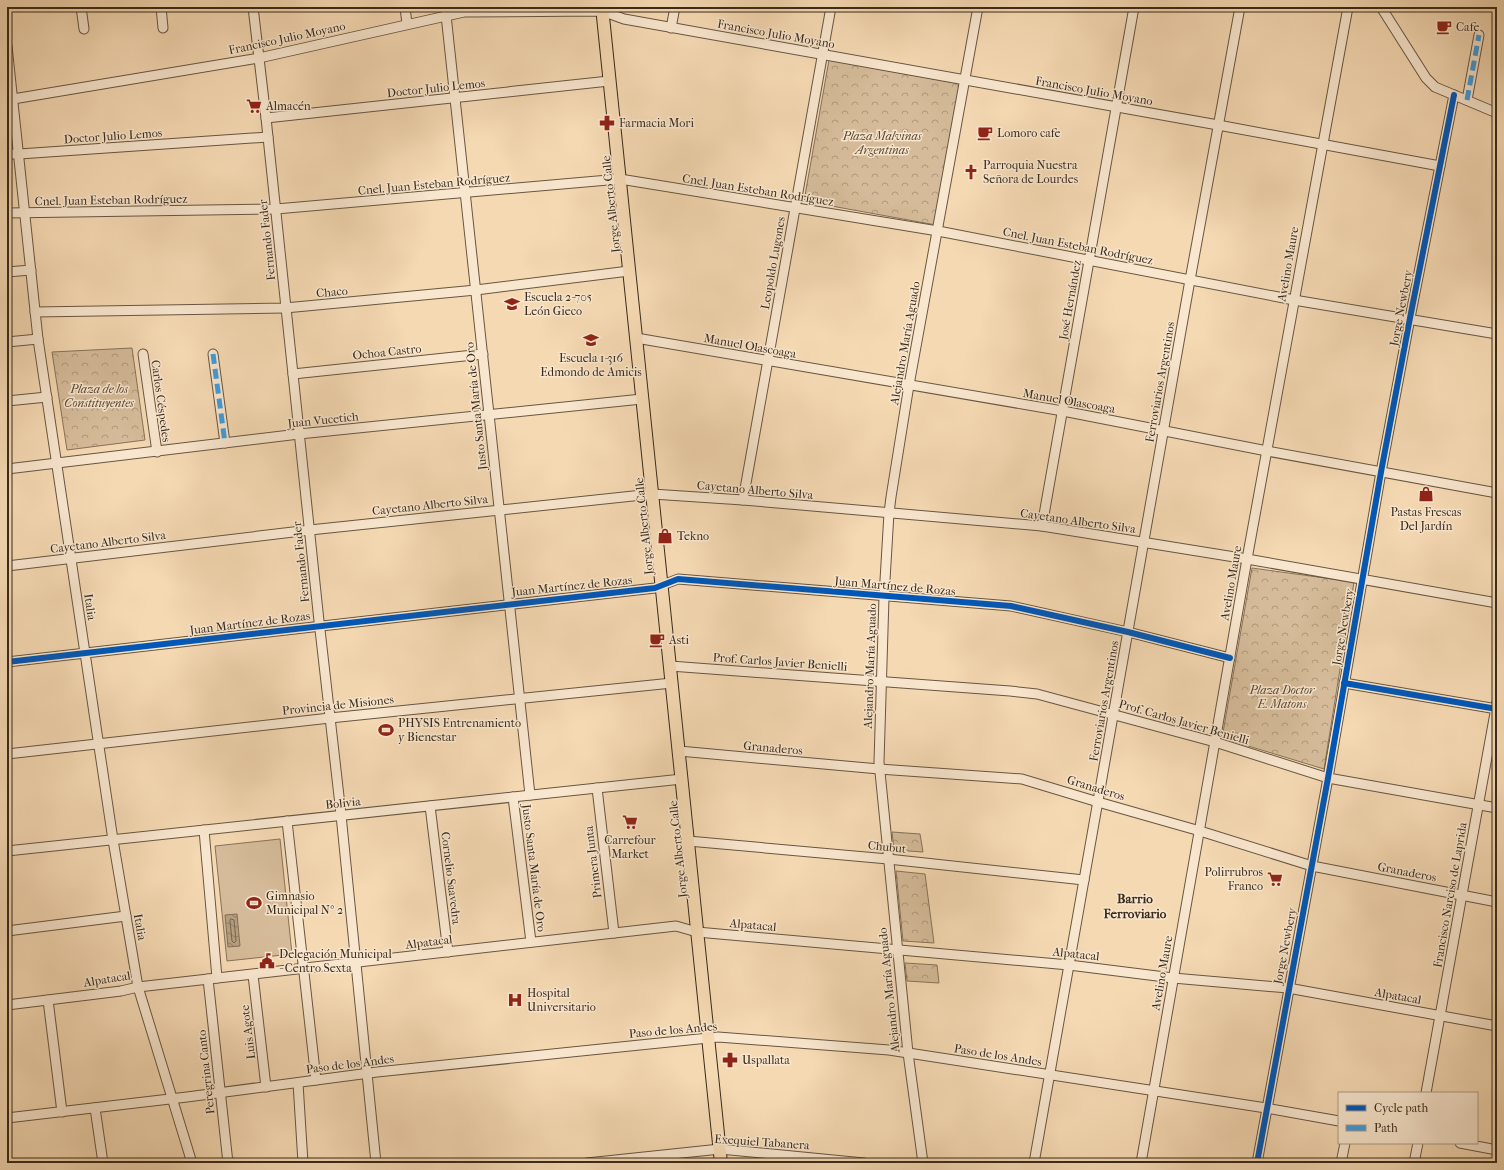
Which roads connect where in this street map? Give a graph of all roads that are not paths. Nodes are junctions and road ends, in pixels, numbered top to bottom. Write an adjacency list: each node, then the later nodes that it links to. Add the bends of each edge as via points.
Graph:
1 (81, 7): 17 (street)
2 (161, 7): 15 (street)
3 (253, 7): 21 (street, Fernando Fader)
4 (405, 7): 14 (street)
5 (675, 7): 16 (street)
6 (831, 7): 20 (street, Leopoldo Lugones)
7 (978, 7): 22 (street, Alejandro María Aguado)
8 (1134, 7): 28 (street, José Hernández)
9 (1240, 7): 31 (street, Ferroviarios Argentinos)
10 (1348, 7): 33 (street, Avelino Maure)
11 (1381, 7): 24 (street, via 1426,78 1435,88)
12 (602, 9): 13 (street, Francisco Julio Moyano, via 464,12); 16 (street, Francisco Julio Moyano, via 624,19); 23 (main road, Jorge Alberto Calle)
13 (446, 15): 14 (street, Francisco Julio Moyano); 26 (street, Justo Santa María de Oro)
14 (407, 24): 21 (street, Francisco Julio Moyano)
15 (163, 28)
16 (671, 28): 20 (street, Francisco Julio Moyano)
17 (84, 29)
18 (1478, 35): 27 (street)
19 (7, 46): 25 (street, Italia)
20 (823, 55): 22 (street, Francisco Julio Moyano); 39 (street, Leopoldo Lugones)
21 (259, 58): 25 (street, Francisco Julio Moyano); 30 (street, Fernando Fader)
22 (965, 80): 28 (street, Francisco Julio Moyano); 43 (street, Alejandro María Aguado)
23 (609, 81): 26 (street, Doctor Julio Lemos); 37 (main road, Jorge Alberto Calle)
24 (1454, 95): 27 (street); 36 (street, Jorge Newbery)
25 (13, 98): 35 (street, Italia)
26 (456, 98): 30 (street, Doctor Julio Lemos); 38 (street, Justo Santa María de Oro)
27 (1467, 100): 29 (street)
28 (1116, 107): 31 (street, Francisco Julio Moyano); 44 (street, José Hernández)
29 (1497, 113)
30 (266, 118): 32 (street, Fernando Fader)
31 (1218, 125): 33 (street, Francisco Julio Moyano); 48 (street, Ferroviarios Argentinos)
32 (268, 137): 35 (street, Doctor Julio Lemos); 40 (street, Fernando Fader)
33 (1322, 144): 36 (street, Francisco Julio Moyano); 50 (street, Avelino Maure)
34 (7, 154): 35 (street, Doctor Julio Lemos)
35 (19, 154): 42 (street, Italia)
36 (1440, 166): 53 (street, Jorge Newbery)
37 (620, 180): 38 (street, Cnel. Juan Esteban Rodríguez); 39 (street, Cnel. Juan Esteban Rodríguez); 46 (main road, Jorge Alberto Calle)
38 (466, 193): 40 (street, Cnel. Juan Esteban Rodríguez); 49 (street, Justo Santa María de Oro)
39 (796, 208): 43 (street, Cnel. Juan Esteban Rodríguez); 61 (street, Leopoldo Lugones)
40 (276, 209): 42 (street, Cnel. Juan Esteban Rodríguez); 51 (street, Fernando Fader)
41 (7, 213): 42 (street, Cnel. Juan Esteban Rodríguez)
42 (25, 213): 45 (street, Italia)
43 (938, 231): 44 (street, Cnel. Juan Esteban Rodríguez); 63 (street, Alejandro María Aguado)
44 (1089, 260): 48 (street, Cnel. Juan Esteban Rodríguez); 67 (street, José Hernández)
45 (31, 270): 47 (street); 52 (street, Italia)
46 (629, 271): 49 (street, Chaco); 55 (main road, Jorge Alberto Calle)
47 (7, 272)
48 (1190, 280): 50 (street, Cnel. Juan Esteban Rodríguez); 69 (street, Ferroviarios Argentinos)
49 (476, 290): 51 (street, Chaco); 60 (street, Justo Santa María de Oro)
50 (1294, 300): 53 (street, Cnel. Juan Esteban Rodríguez); 72 (street, Avelino Maure)
51 (285, 308): 52 (street, Chaco); 62 (street, Fernando Fader)
52 (35, 312): 56 (street, Italia)
53 (1410, 318): 54 (street, Cnel. Juan Esteban Rodríguez); 76 (street, Jorge Newbery)
54 (1497, 334)
55 (636, 338): 61 (street, Manuel Olascoaga); 65 (main road, Jorge Alberto Calle)
56 (38, 339): 57 (street); 64 (street, Italia)
57 (7, 342)
58 (142, 354): 73 (street, Carlos Céspedes)
59 (213, 354): 71 (street)
60 (483, 354): 62 (street, Ochoa Castro); 68 (street, Justo Santa María de Oro)
61 (768, 361): 63 (street, Manuel Olascoaga); 79 (street, Leopoldo Lugones)
62 (293, 374): 70 (street, Fernando Fader)
63 (909, 385): 67 (street, Manuel Olascoaga); 81 (street, Alejandro María Aguado)
64 (46, 397): 66 (street); 74 (street, Italia)
65 (642, 399): 68 (street, Juan Vucetich); 78 (main road, Jorge Alberto Calle)
66 (7, 401)
67 (1063, 411): 69 (street, Manuel Olascoaga); 82 (street, José Hernández)
68 (489, 415): 70 (street, Juan Vucetich); 80 (street, Justo Santa María de Oro)
69 (1164, 431): 72 (street, Manuel Olascoaga); 84 (street, Ferroviarios Argentinos)
70 (299, 434): 71 (street, Juan Vucetich); 83 (street, Fernando Fader)
71 (225, 443): 73 (street, Juan Vucetich)
72 (1266, 451): 76 (street, Manuel Olascoaga); 86 (street, Avelino Maure)
73 (156, 452): 74 (street, Juan Vucetich)
74 (57, 464): 75 (street, Juan Vucetich); 85 (street, Italia)
75 (7, 469)
76 (1381, 472): 77 (street, Manuel Olascoaga); 88 (street, Jorge Newbery)
77 (1497, 493)
78 (652, 494): 79 (street, Cayetano Alberto Silva); 80 (street, Cayetano Alberto Silva); 89 (main road, Jorge Alberto Calle)
79 (743, 500): 81 (street, Cayetano Alberto Silva)
80 (500, 510): 83 (street, Cayetano Alberto Silva); 92 (street, Justo Santa María de Oro)
81 (888, 513): 82 (street, Cayetano Alberto Silva); 90 (street, Alejandro María Aguado)
82 (1042, 526): 84 (street, Cayetano Alberto Silva)
83 (310, 530): 85 (street, Cayetano Alberto Silva); 93 (street, Fernando Fader)
84 (1144, 542): 86 (street, Cayetano Alberto Silva); 94 (street, Ferroviarios Argentinos)
85 (71, 559): 87 (street, Cayetano Alberto Silva); 95 (street, Italia)
86 (1247, 559): 88 (street, Cayetano Alberto Silva); 96 (street, Avelino Maure)
87 (7, 566)
88 (1362, 580): 91 (street, Cayetano Alberto Silva); 101 (street, Jorge Newbery)
89 (662, 586): 90 (street, Juan Martínez de Rozas, via 678,579); 92 (street, Juan Martínez de Rozas); 98 (main road, Jorge Alberto Calle)
90 (884, 597): 94 (street, Juan Martínez de Rozas, via 1011,606); 99 (street, Alejandro María Aguado)
91 (1497, 603)
92 (509, 604): 93 (street, Juan Martínez de Rozas); 102 (street, Justo Santa María de Oro)
93 (320, 626): 95 (street, Juan Martínez de Rozas); 105 (street, Fernando Fader)
94 (1128, 632): 96 (street, Juan Martínez de Rozas); 104 (street, Ferroviarios Argentinos)
95 (85, 653): 97 (street, Juan Martínez de Rozas); 107 (street, Italia)
96 (1230, 658): 106 (street, Avelino Maure)
97 (7, 662)
98 (670, 666): 99 (street, Prof. Carlos Javier Benielli); 100 (main road, Jorge Alberto Calle)
99 (880, 682): 104 (street, Prof. Carlos Javier Benielli, via 1026,692); 110 (street, Alejandro María Aguado)
100 (672, 683): 102 (street, Provincia de Misiones); 108 (main road, Jorge Alberto Calle)
101 (1344, 683): 103 (street); 111 (street, Jorge Newbery)
102 (520, 698): 105 (street, Provincia de Misiones); 114 (street, Justo Santa María de Oro)
103 (1497, 707): 117 (street, Francisco Narciso de Laprida)
104 (1114, 714): 106 (street, Prof. Carlos Javier Benielli); 116 (street, Ferroviarios Argentinos)
105 (330, 718): 107 (street, Provincia de Misiones); 120 (street, Fernando Fader)
106 (1215, 742): 111 (street, Prof. Carlos Javier Benielli); 123 (street, Avelino Maure)
107 (99, 744): 109 (street, Provincia de Misiones); 124 (street, Italia)
108 (679, 751): 110 (street, Granaderos); 112 (main road, Jorge Alberto Calle)
109 (7, 754)
110 (879, 769): 116 (street, Granaderos, via 1022,779); 127 (street, Alejandro María Aguado)
111 (1328, 778): 117 (street, Prof. Carlos Javier Benielli); 128 (street, Jorge Newbery)
112 (682, 779): 113 (street, Bolivia); 125 (main road, Jorge Alberto Calle)
113 (597, 788): 114 (street, Bolivia); 135 (street, Primera Junta)
114 (530, 795): 115 (street, Bolivia)
115 (513, 797): 118 (street, Bolivia); 136 (street, Justo Santa María de Oro)
116 (1098, 802): 123 (street, Granaderos); 129 (street, Ferroviarios Argentinos)
117 (1479, 804): 119 (street, Prof. Carlos Javier Benielli); 130 (street, Francisco Narciso de Laprida)
118 (430, 806): 120 (street, Bolivia); 138 (street, Cornelio Saavedra)
119 (1497, 808)
120 (341, 816): 121 (street, Bolivia); 139 (street, Fernando Fader)
121 (287, 821): 122 (street, Bolivia); 141 (street)
122 (204, 830): 124 (street, Bolivia); 144 (street, Peregrina Canto)
123 (1200, 830): 128 (street, Granaderos); 143 (street, Avelino Maure)
124 (113, 840): 126 (street, Bolivia); 132 (street, Italia)
125 (688, 841): 127 (street, Chubut); 134 (main road, Jorge Alberto Calle)
126 (7, 851)
127 (888, 859): 129 (street, Chubut); 137 (street, Alejandro María Aguado)
128 (1312, 866): 130 (street, Granaderos); 146 (street, Jorge Newbery)
129 (1084, 880): 140 (street, Ferroviarios Argentinos)
130 (1462, 895): 131 (street, Granaderos); 149 (street, Francisco Narciso de Laprida)
131 (1497, 902)
132 (126, 916): 133 (street); 145 (street, Italia)
133 (7, 931)
134 (697, 932): 135 (street, Alpatacal, via 676,926); 137 (street, Alpatacal); 151 (main road, Jorge Alberto Calle)
135 (614, 933): 136 (street, Alpatacal)
136 (531, 942): 138 (street, Alpatacal)
137 (897, 951): 140 (street, Alpatacal); 152 (street, Alejandro María Aguado)
138 (448, 952): 139 (street, Alpatacal)
139 (355, 963): 141 (street, Alpatacal); 153 (street, Fernando Fader)
140 (1069, 965): 143 (street, Alpatacal); 154 (street, Ferroviarios Argentinos)
141 (304, 969): 142 (street, Alpatacal); 155 (street)
142 (254, 974): 144 (street, Alpatacal); 157 (street, Luis Agote)
143 (1173, 978): 146 (street, Alpatacal); 158 (street, Avelino Maure)
144 (213, 979): 145 (street, Alpatacal); 160 (street, Peregrina Canto)
145 (138, 987): 147 (street, Alpatacal); 161 (street, Italia)
146 (1288, 988): 149 (street, Alpatacal); 163 (street, Jorge Newbery)
147 (48, 1000): 148 (street, Alpatacal); 164 (street)
148 (7, 1005)
149 (1440, 1016): 150 (street, Alpatacal); 159 (street, Francisco Narciso de Laprida)
150 (1497, 1026)
151 (708, 1037): 152 (street, Paso de los Andes); 153 (street, Paso de los Andes); 170 (main road, Jorge Alberto Calle)
152 (908, 1053): 154 (street, Paso de los Andes); 180 (street, Alejandro María Aguado)
153 (366, 1074): 155 (street, Paso de los Andes); 176 (street, Fernando Fader)
154 (1050, 1075): 158 (street, Paso de los Andes); 181 (street, Ferroviarios Argentinos)
155 (316, 1080): 156 (street, Paso de los Andes)
156 (298, 1083): 157 (street, Paso de los Andes); 175 (street)
157 (266, 1087): 160 (street, Paso de los Andes)
158 (1153, 1091): 163 (street, Paso de los Andes); 182 (street, Avelino Maure)
159 (1426, 1092)
160 (220, 1093): 161 (street, Paso de los Andes); 174 (street, Peregrina Canto)
161 (173, 1099): 162 (street, Paso de los Andes); 173 (street, Italia)
162 (95, 1108): 164 (street, Paso de los Andes); 172 (street)
163 (1266, 1108): 166 (street, Paso de los Andes); 183 (street, Jorge Newbery)
164 (62, 1112): 165 (street, Paso de los Andes)
165 (7, 1118)
166 (1338, 1121)
167 (1345, 1144): 184 (street)
168 (1418, 1144): 185 (street)
169 (1465, 1144): 171 (street)
170 (720, 1149): 177 (street, Exequiel Tabanera); 178 (main road, Jorge Alberto Calle); 179 (street, Exequiel Tabanera)
171 (1497, 1150)
172 (103, 1163)
173 (192, 1163)
174 (228, 1163)
175 (303, 1163)
176 (376, 1163)
177 (586, 1163)
178 (721, 1163)
179 (864, 1163)
180 (923, 1163)
181 (1034, 1163)
182 (1141, 1163)
183 (1257, 1163)
184 (1341, 1163)
185 (1414, 1163)

